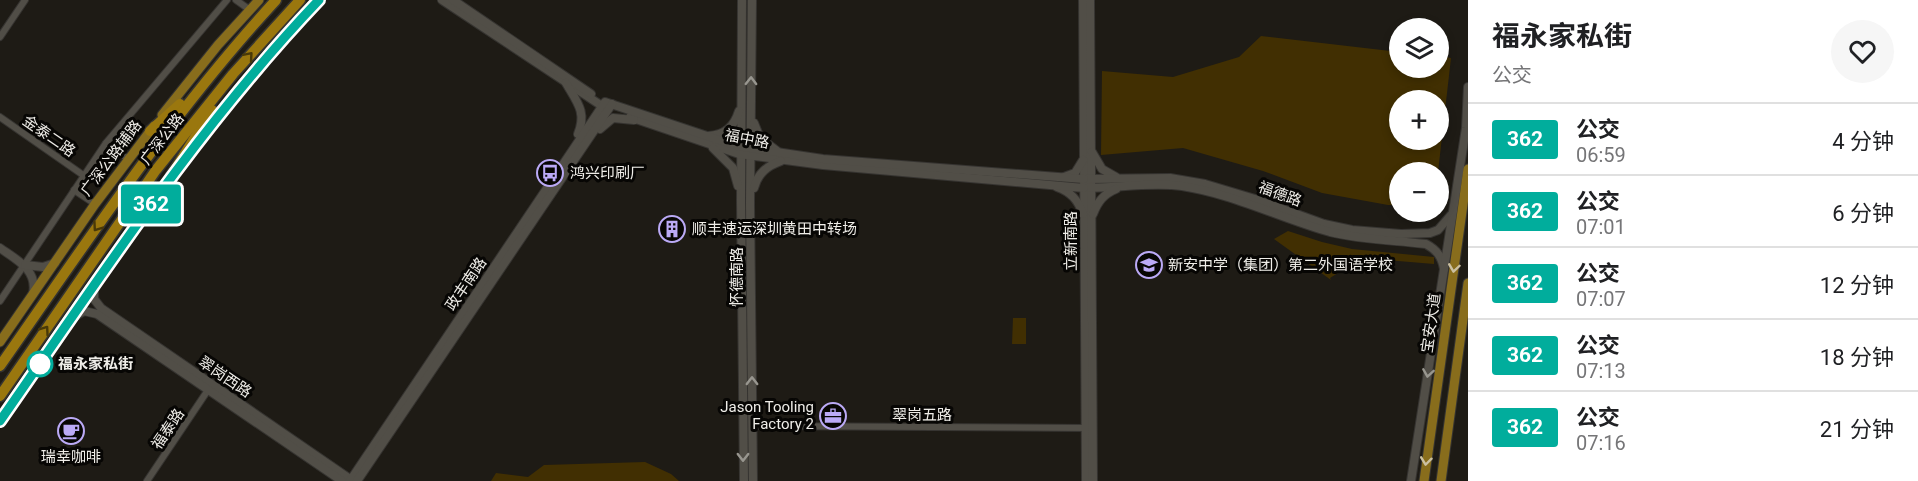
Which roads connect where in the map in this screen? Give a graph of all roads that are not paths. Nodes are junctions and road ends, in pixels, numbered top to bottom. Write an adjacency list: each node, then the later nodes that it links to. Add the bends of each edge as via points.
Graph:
1 (25, 0): 15 (street)
2 (227, 0): 27 (street)
3 (236, 0): 14 (street)
4 (259, 0): 14 (main road, 广深公路辅路)
5 (276, 0): 18 (highway, 广深公路)
6 (300, 0): 16 (highway, 广深公路, one-way to 6)
7 (318, 0): 36 (main road)
8 (442, 0): 17 (street, 福中路)
9 (453, 0): 21 (street, 福中路)
10 (742, 0): 20 (main road, 怀德南路)
11 (752, 0): 22 (main road, 怀德南路, one-way to 11)
12 (1083, 0): 31 (street, 立新南路)
13 (1090, 0): 28 (street, 立新南路)
14 (250, 10): 25 (main road, 广深公路辅路)
15 (0, 37)
16 (233, 74): 36 (highway); 62 (highway, 广深公路, one-way to 16, via 156,170)
17 (566, 83): 21 (street, 福中路); 32 (main road, via 582,116 582,125)
18 (201, 86): 25 (highway); 60 (highway, 广深公路, one-way to 60, via 148,154)
19 (1468, 87): 46 (main road)
20 (742, 98): 26 (main road, via 737,119 730,128); 29 (main road, 怀德南路)
21 (607, 105): 24 (main road, 福中路); 26 (main road, 福中路); 32 (main road, 政丰南路); 39 (main road, 政丰南路)
22 (751, 107): 29 (main road, 怀德南路); 30 (main road, via 760,138)
23 (0, 117): 35 (street, 金泰二路)
24 (641, 121): 26 (main road, 福中路); 39 (main road, via 608,121)
25 (150, 131): 33 (main road, 广深公路辅路)
26 (707, 140): 29 (main road, 福中路); 43 (main road, via 733,168)
27 (106, 143): 33 (street); 35 (street)
28 (1091, 145): 38 (street, via 1102,169); 40 (street, 立新南路)
29 (746, 151): 30 (main road, 福中路); 43 (main road, 怀德南路); 44 (main road, 怀德南路)
30 (782, 156): 37 (main road, 福中路); 41 (main road, 福中路, via 823,165); 44 (main road, via 759,175)
31 (1084, 156): 37 (street, via 1079,169); 40 (street, 立新南路)
32 (567, 158): 67 (main road, 政丰南路)
33 (128, 159): 45 (main road, 广深公路辅路)
34 (1468, 169): 73 (main road, 宝安大道, one-way to 73)
35 (83, 175): 42 (street)
36 (171, 176): 54 (main road)
37 (1062, 178): 40 (main road, 福中路)
38 (1125, 183): 40 (street, 福德路); 47 (street, via 1097,203); 48 (street, 福德路, via 1183,179 1340,228)
39 (558, 184): 67 (main road, 政丰南路)
40 (1087, 184): 41 (main road, 福中路); 47 (street, 立新南路)
41 (1047, 185): 47 (street, via 1070,193)
42 (74, 190): 45 (street); 51 (street)
43 (741, 200): 68 (main road, 怀德南路, one-way to 68)
44 (750, 203): 64 (main road, 怀德南路, one-way to 44)
45 (95, 204): 50 (main road, 广深公路辅路)
46 (1454, 208): 48 (street, 福德路, via 1438,231); 52 (main road)
47 (1088, 226): 65 (street, 立新南路)
48 (1412, 238): 52 (street, 福德路, via 1434,249)
49 (0, 248): 51 (street)
50 (55, 263): 51 (street, via 43,267); 55 (main road, 广深公路辅路)
51 (25, 265): 55 (street, via 34,281); 56 (street)
52 (1444, 271): 72 (main road, one-way to 72)
53 (1468, 283): 74 (main road, 宝安大道)
54 (94, 287): 57 (main road); 58 (main road, 翠岗西路, via 94,299)
55 (33, 296): 59 (main road, 广深公路辅路)
56 (0, 301)
57 (73, 317): 58 (main road, 翠岗西路, via 91,311); 63 (main road)
58 (112, 320): 61 (main road, 翠岗西路); 67 (main road, 翠岗西路)
59 (0, 342)
60 (0, 366)
61 (208, 390): 66 (street, 福泰路); 67 (main road, 翠岗西路)
62 (0, 396)
63 (0, 421)
64 (752, 426): 65 (street, 翠岗五路); 69 (main road, 怀德南路)
65 (1089, 428): 70 (street, 立新南路); 71 (street, 立新南路)
66 (147, 481)
67 (351, 481)
68 (744, 481)
69 (753, 481)
70 (1086, 481)
71 (1093, 481)
72 (1411, 481)
73 (1424, 481)
74 (1441, 481)

